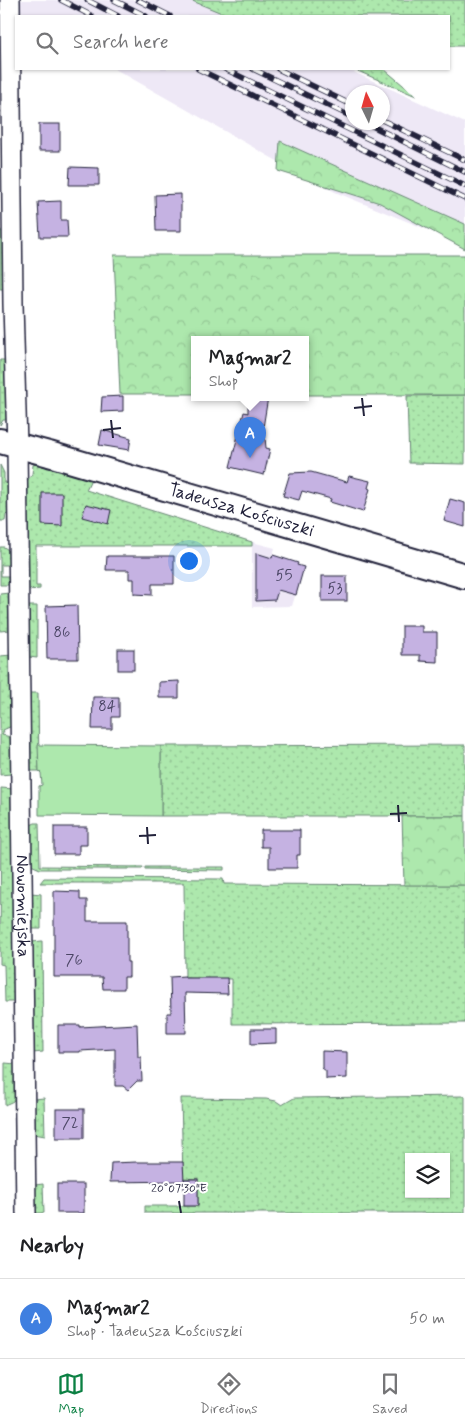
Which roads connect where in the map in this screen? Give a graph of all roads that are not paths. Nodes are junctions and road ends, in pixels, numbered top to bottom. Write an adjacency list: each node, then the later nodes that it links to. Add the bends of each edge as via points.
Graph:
1 (7, 2): 2 (street, Nowomiejska, via 13,304)
2 (8, 444): 3 (street, Tadeusza Kościuszki); 4 (street, Nowomiejska)
3 (465, 576)
4 (26, 1213)

